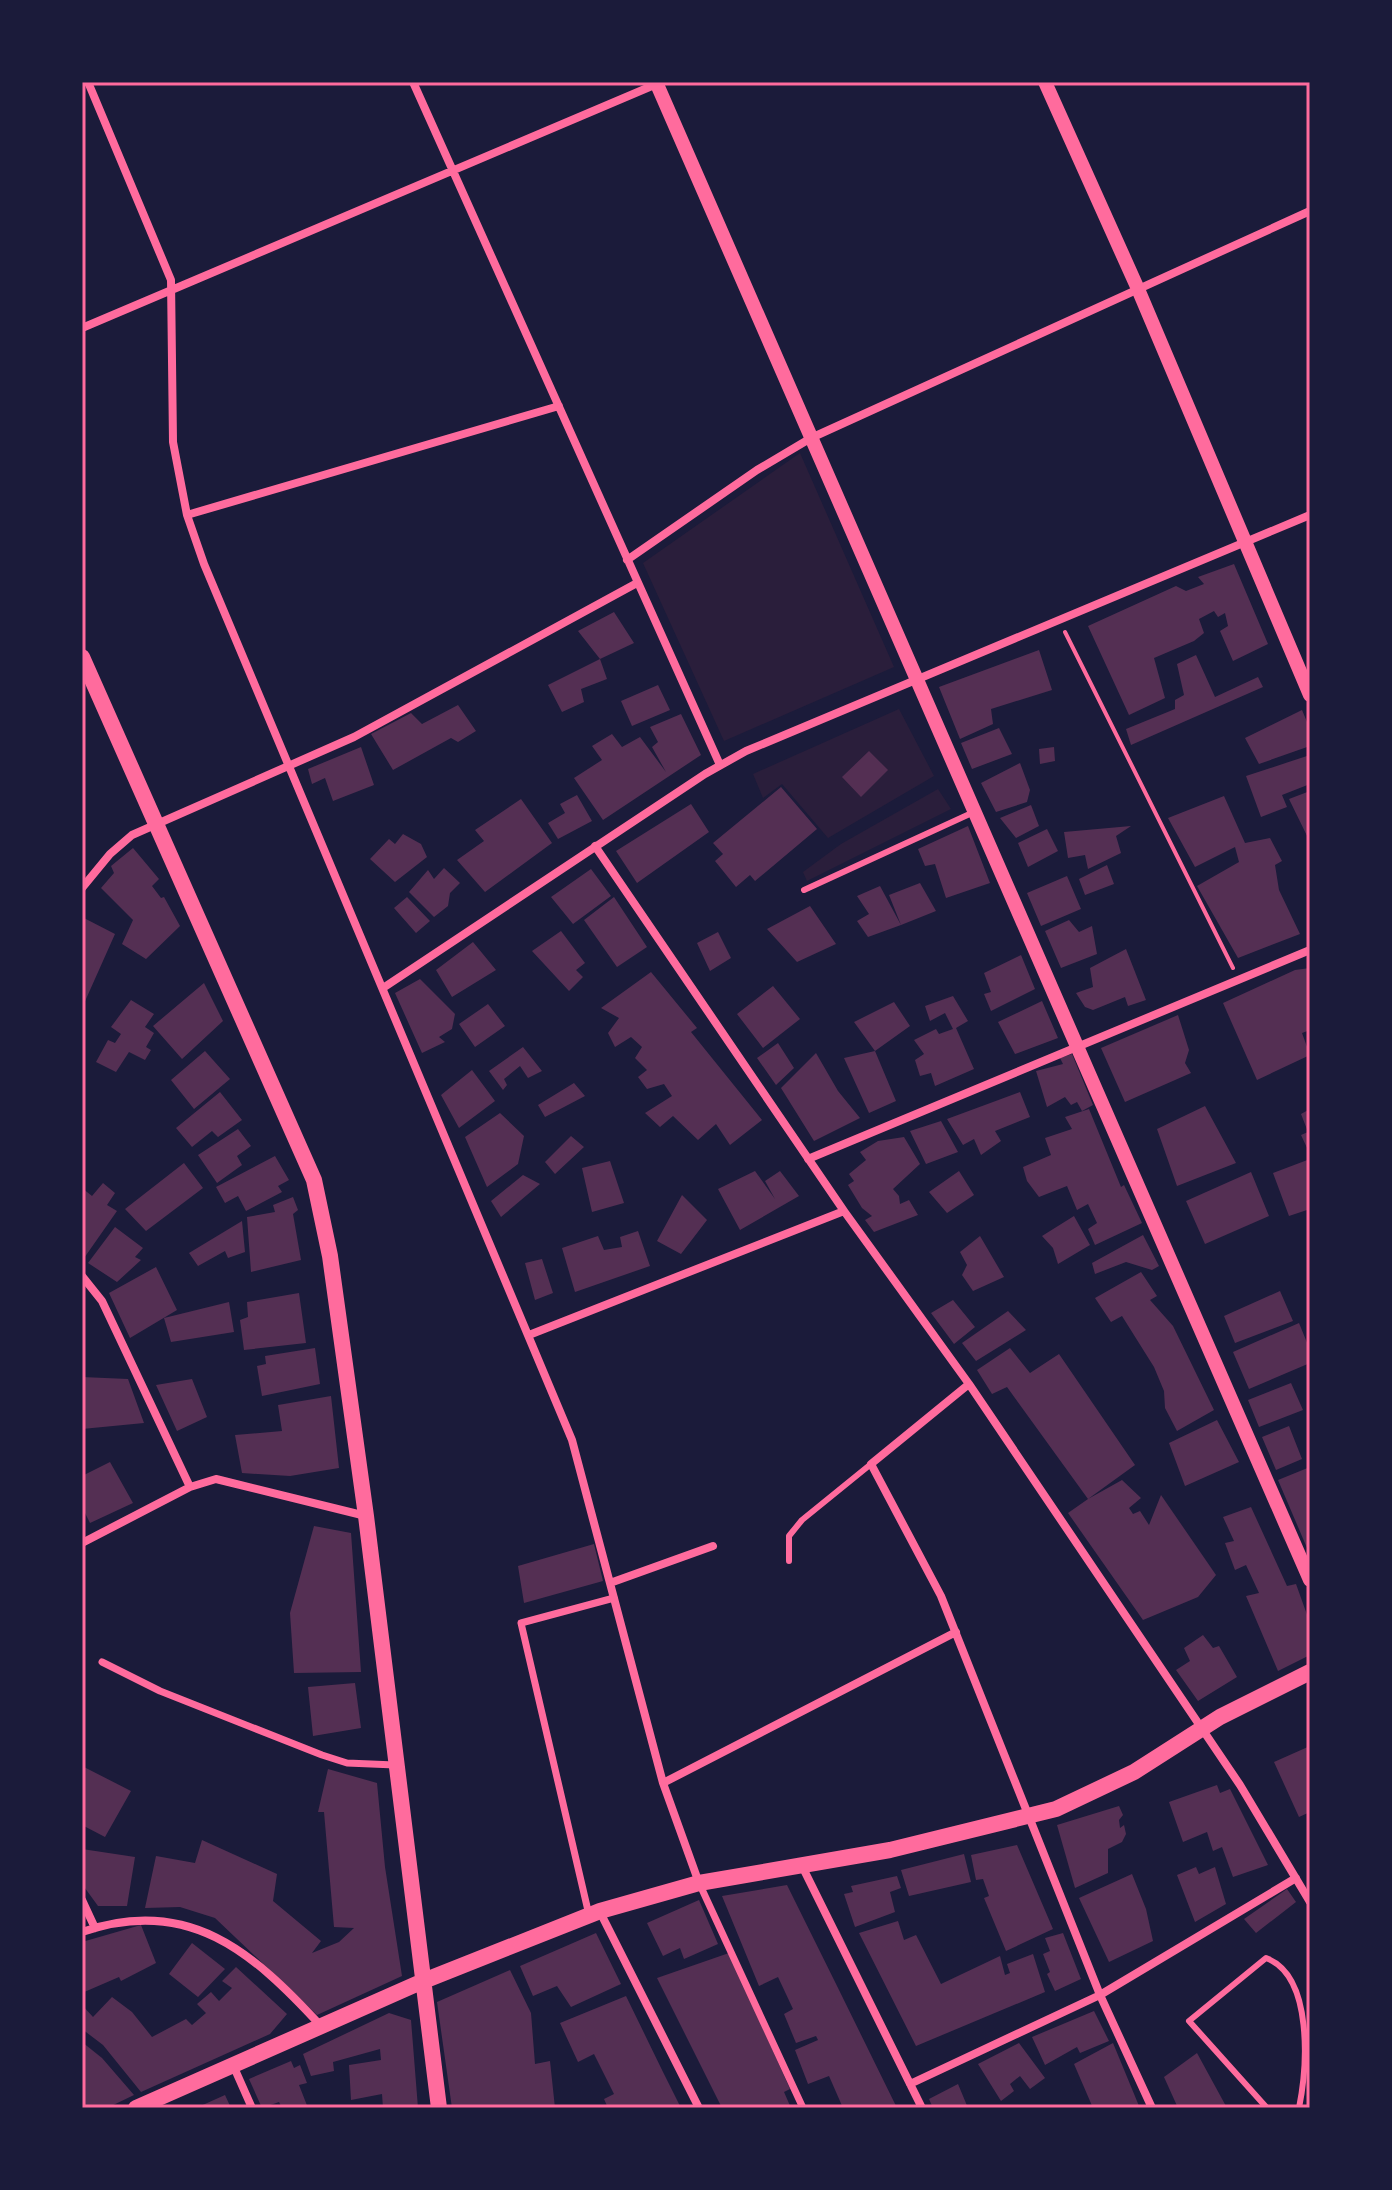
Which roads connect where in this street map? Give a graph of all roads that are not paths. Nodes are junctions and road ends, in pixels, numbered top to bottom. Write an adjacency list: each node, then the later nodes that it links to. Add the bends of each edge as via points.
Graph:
1 (88, 82): 7 (street)
2 (413, 82): 5 (street)
3 (1045, 82): 8 (street)
4 (658, 83): 5 (street); 11 (street)
5 (453, 171): 7 (street); 10 (street)
6 (1310, 211): 8 (street)
7 (172, 289): 9 (street); 12 (street, via 170,404)
8 (1138, 289): 11 (street); 14 (street)
9 (82, 328)
10 (559, 406): 12 (street); 15 (street)
11 (811, 438): 15 (street); 18 (street)
12 (187, 515): 21 (street)
13 (1310, 515): 14 (street)
14 (1245, 542): 18 (street); 19 (street)
15 (627, 560): 16 (street)
16 (637, 583): 20 (street); 21 (street, via 367,730)
17 (82, 657): 23 (main road)
18 (915, 678): 20 (street); 22 (street)
19 (1310, 695)
20 (720, 765): 24 (street)
21 (290, 766): 23 (street); 28 (street)
22 (974, 812): 26 (lane); 29 (street)
23 (156, 822): 25 (street, via 117,847); 37 (main road, via 314,1180 330,1256)
24 (595, 846): 28 (street); 30 (street)
25 (82, 888)
26 (804, 890)
27 (1310, 950): 29 (street)
28 (383, 988): 33 (street)
29 (1076, 1047): 30 (street); 41 (street)
30 (808, 1159): 31 (street)
31 (844, 1211): 33 (street); 34 (street)
32 (82, 1276): 36 (street, via 102,1301)
33 (529, 1335): 42 (street, via 576,1449)
34 (969, 1384): 35 (street); 47 (street)
35 (871, 1464): 40 (lane, via 789,1536); 44 (street)
36 (190, 1487): 37 (street, via 223,1480); 38 (street)
37 (366, 1516): 48 (main road)
38 (82, 1543)
39 (713, 1546): 42 (street)
40 (789, 1561)
41 (1310, 1580)
42 (610, 1583): 43 (street)
43 (614, 1598): 49 (street); 56 (street, via 521,1623)
44 (956, 1632): 49 (street); 50 (street)
45 (102, 1662): 48 (street, via 160,1691 322,1755 347,1763)
46 (1310, 1672): 47 (main road)
47 (1202, 1728): 50 (main road, via 1097,1792); 52 (street)
48 (396, 1765): 59 (main road)
49 (663, 1783): 53 (street)
50 (1030, 1818): 51 (main road); 60 (street)
51 (803, 1868): 53 (main road); 63 (street)
52 (1296, 1878): 55 (street); 60 (street)
53 (699, 1883): 56 (main road); 69 (street)
54 (82, 1900): 57 (street)
55 (1310, 1902)
56 (595, 1913): 59 (main road); 68 (street)
57 (95, 1928): 58 (street); 61 (street, via 131,1920 163,1921 225,1939)
58 (82, 1932)
59 (421, 1982): 61 (main road); 67 (main road)
60 (1100, 1995): 63 (street); 71 (street)
61 (321, 2026): 62 (main road)
62 (233, 2065): 65 (main road); 66 (street)
63 (910, 2084): 70 (street)
64 (1306, 2089): 72 (lane, via 1299,1994 1272,1961 1259,1960 1189,2021); 73 (lane)
65 (136, 2108)
66 (252, 2108)
67 (439, 2108)
68 (699, 2108)
69 (803, 2108)
70 (922, 2108)
71 (1152, 2108)
72 (1267, 2108)
73 (1299, 2108)

